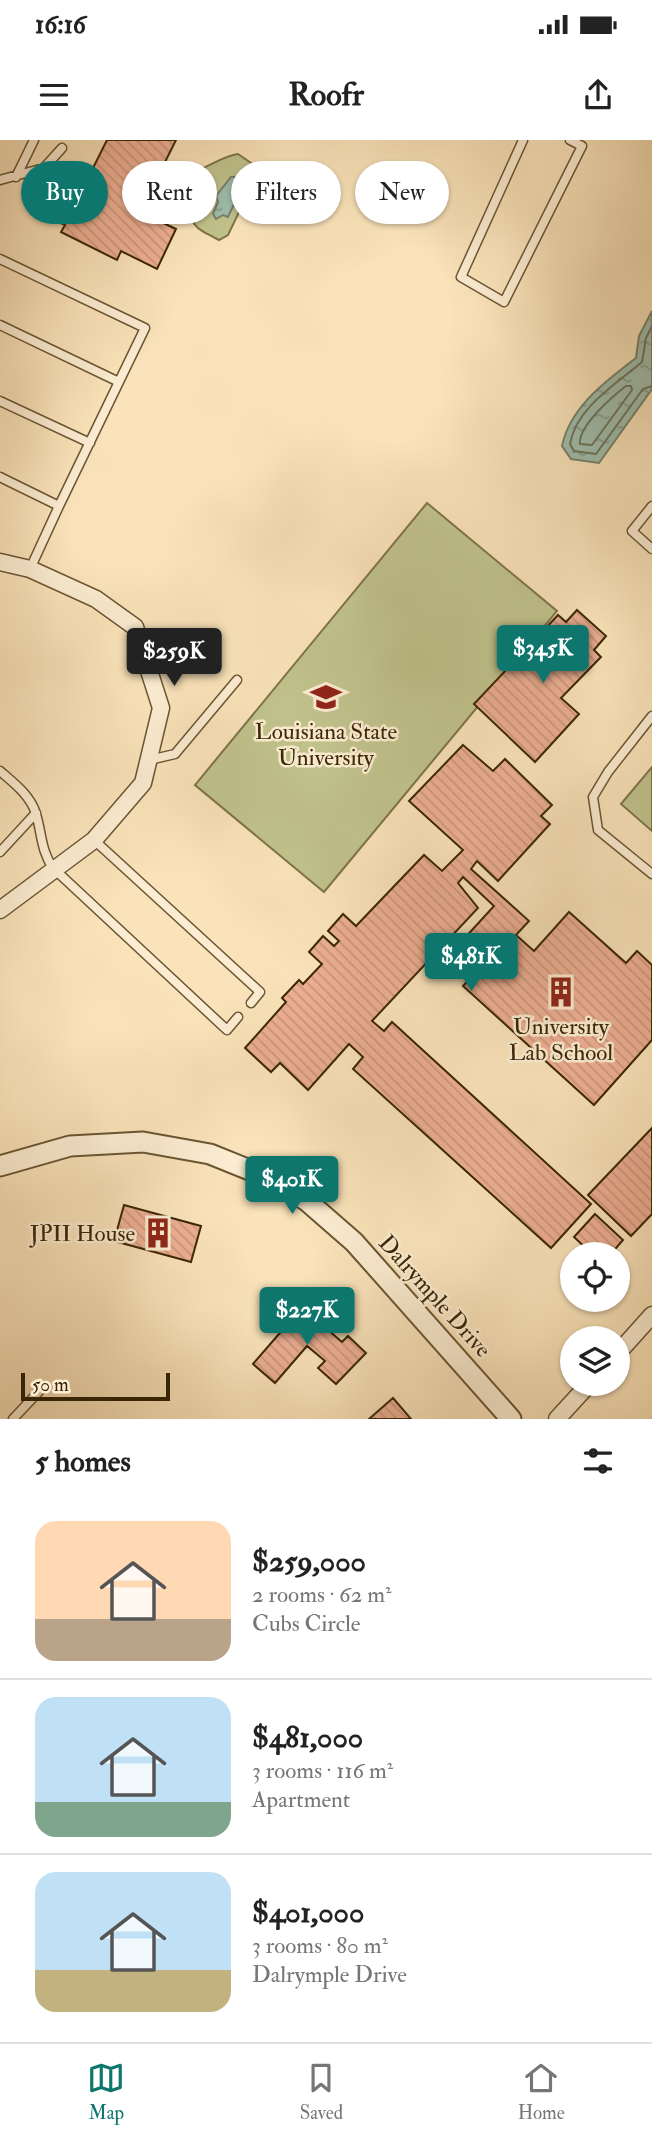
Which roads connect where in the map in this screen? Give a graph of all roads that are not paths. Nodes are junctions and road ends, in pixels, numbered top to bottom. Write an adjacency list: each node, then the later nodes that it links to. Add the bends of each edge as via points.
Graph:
1 (34, 140): 5 (lane)
2 (523, 140): 3 (lane, via 461,277 504,302 582,146)
3 (570, 140)
4 (62, 148): 5 (lane, via 44,168)
5 (16, 177): 6 (lane)
6 (0, 180)
7 (0, 259): 9 (lane, via 145,328)
8 (0, 326): 9 (lane)
9 (119, 382): 11 (lane)
10 (0, 401): 11 (lane)
11 (90, 443): 13 (lane)
12 (0, 477): 13 (lane)
13 (60, 506): 17 (lane)
14 (652, 506): 15 (lane, via 632,531)
15 (652, 549)
16 (0, 562): 17 (street)
17 (30, 569): 20 (street, via 96,599 135,627 161,708)
18 (237, 680): 20 (lane, via 175,754)
19 (652, 716): 26 (lane, via 593,797 598,830)
20 (149, 760): 23 (street, via 143,783)
21 (0, 771): 22 (lane, via 26,795)
22 (36, 813): 24 (lane); 25 (lane, via 43,855)
23 (94, 840): 25 (street); 28 (lane, via 260,992)
24 (0, 852)
25 (53, 868): 27 (street); 29 (lane, via 227,1030)
26 (652, 874)
27 (0, 910)
28 (251, 1003)
29 (238, 1017)
30 (0, 1166): 36 (street, Dalrymple Drive, via 70,1146 143,1142 210,1154 267,1177 307,1201 354,1242)
31 (652, 1315): 32 (street)
32 (630, 1340)
33 (44, 1386): 35 (lane)
34 (578, 1396): 37 (street)
35 (13, 1419)
36 (511, 1419)
37 (557, 1419)

